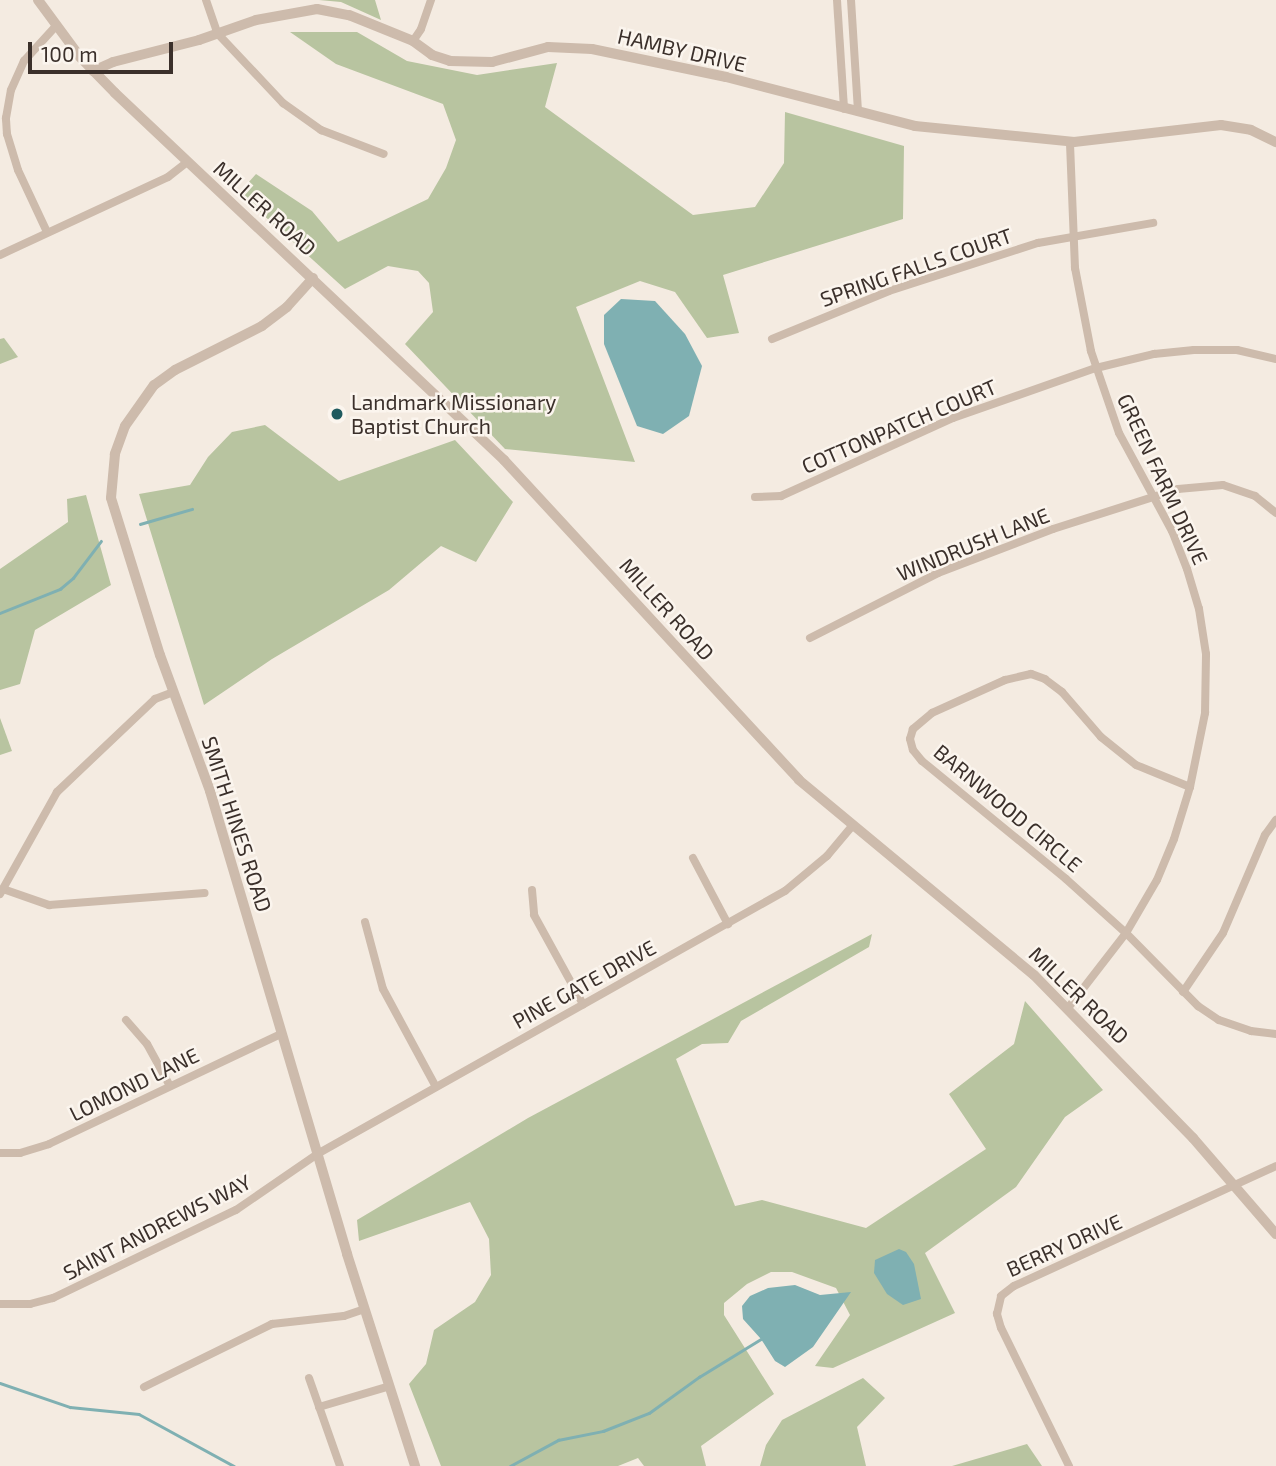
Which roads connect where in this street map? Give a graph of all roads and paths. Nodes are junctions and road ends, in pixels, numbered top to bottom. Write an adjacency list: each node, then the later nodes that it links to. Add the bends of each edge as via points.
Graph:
1 (38, 0): 6 (street, MILLER ROAD)
2 (206, 0): 7 (street)
3 (431, 0): 8 (street)
4 (837, 0): 10 (street)
5 (851, 0): 11 (street)
6 (56, 26): 9 (street, MILLER ROAD); 17 (street, via 34,48 17,75 6,118 16,163)
7 (218, 34): 8 (street, HAMBY DRIVE, via 257,20 317,9 349,15); 9 (street, HAMBY DRIVE); 14 (street, via 258,79 303,118 341,140)
8 (413, 41): 10 (street, HAMBY DRIVE, via 432,55 469,63 492,62 548,47 592,49)
9 (93, 71): 15 (street, MILLER ROAD)
10 (844, 109): 11 (street, HAMBY DRIVE)
11 (858, 112): 12 (street, HAMBY DRIVE, via 915,126)
12 (1070, 142): 13 (street, HAMBY DRIVE, via 1221,125 1251,130); 18 (street, GREEN FARM DRIVE)
13 (1276, 142)
14 (384, 154)
15 (186, 163): 17 (street, via 169,177); 20 (street, MILLER ROAD)
16 (1153, 223): 18 (street, SPRING FALLS COURT)
17 (47, 232): 19 (street)
18 (1073, 235): 21 (street, SPRING FALLS COURT, via 889,291); 23 (street, GREEN FARM DRIVE, via 1079,297)
19 (0, 255)
20 (313, 278): 28 (street, SMITH HINES ROAD, via 262,326 155,385 131,414 115,454 111,498); 31 (street, MILLER ROAD, via 504,460 777,758)
21 (772, 339)
22 (1276, 359): 23 (street, COTTONPATCH COURT, via 1237,350 1194,350)
23 (1096, 368): 24 (street, GREEN FARM DRIVE, via 1119,433); 25 (street, COTTONPATCH COURT, via 953,418 781,496)
24 (1154, 496): 26 (street, WINDRUSH LANE, via 1223,485 1255,496); 27 (street, WINDRUSH LANE, via 938,573); 29 (street, GREEN FARM DRIVE, via 1187,569 1206,654 1205,713)
25 (755, 497)
26 (1276, 513)
27 (810, 638)
28 (173, 692): 34 (street, via 155,699 57,792); 43 (street, SMITH HINES ROAD, via 210,791)
29 (1190, 788): 38 (street, GREEN FARM DRIVE, via 1157,880); 38 (street, BARNWOOD CIRCLE, via 1136,765 1101,737 1062,692 1045,678 1031,674 1005,680 932,713 913,729 912,750 922,761)
30 (1276, 820): 39 (street, via 1265,835 1223,933)
31 (851, 827): 37 (street, PINE GATE DRIVE, via 800,880); 41 (street, MILLER ROAD, via 984,932)
32 (693, 858): 37 (street)
33 (533, 890): 40 (street, via 534,915)
34 (2, 891): 35 (street, via 49,905)
35 (205, 893)
36 (365, 922): 46 (street, via 383,989)
37 (728, 924): 40 (street, PINE GATE DRIVE)
38 (1126, 933): 39 (street); 41 (street, GREEN FARM DRIVE)
39 (1183, 992): 44 (street, via 1219,1020)
40 (583, 1004): 46 (street, PINE GATE DRIVE)
41 (1068, 1008): 50 (street, MILLER ROAD)
42 (126, 1020): 45 (street, via 147,1044)
43 (281, 1034): 45 (street, LOMOND LANE); 48 (street, SMITH HINES ROAD)
44 (1276, 1034)
45 (170, 1086): 47 (street, LOMOND LANE, via 49,1144 20,1153)
46 (436, 1087): 48 (street, PINE GATE DRIVE)
47 (0, 1153)
48 (319, 1153): 52 (street, SAINT ANDREWS WAY, via 236,1210 75,1288 42,1302); 53 (street, SMITH HINES ROAD)
49 (1276, 1166): 50 (street)
50 (1237, 1185): 51 (street, MILLER ROAD); 60 (street, BERRY DRIVE, via 1014,1286 1001,1296 997,1314 1001,1328)
51 (1276, 1234)
52 (0, 1304)
53 (364, 1309): 55 (street, via 344,1316 272,1324); 56 (street, SMITH HINES ROAD)
54 (309, 1378): 57 (street)
55 (144, 1387)
56 (387, 1387): 57 (street); 59 (street, SMITH HINES ROAD)
57 (319, 1408): 58 (street)
58 (340, 1466)
59 (415, 1466)
60 (1069, 1466)

